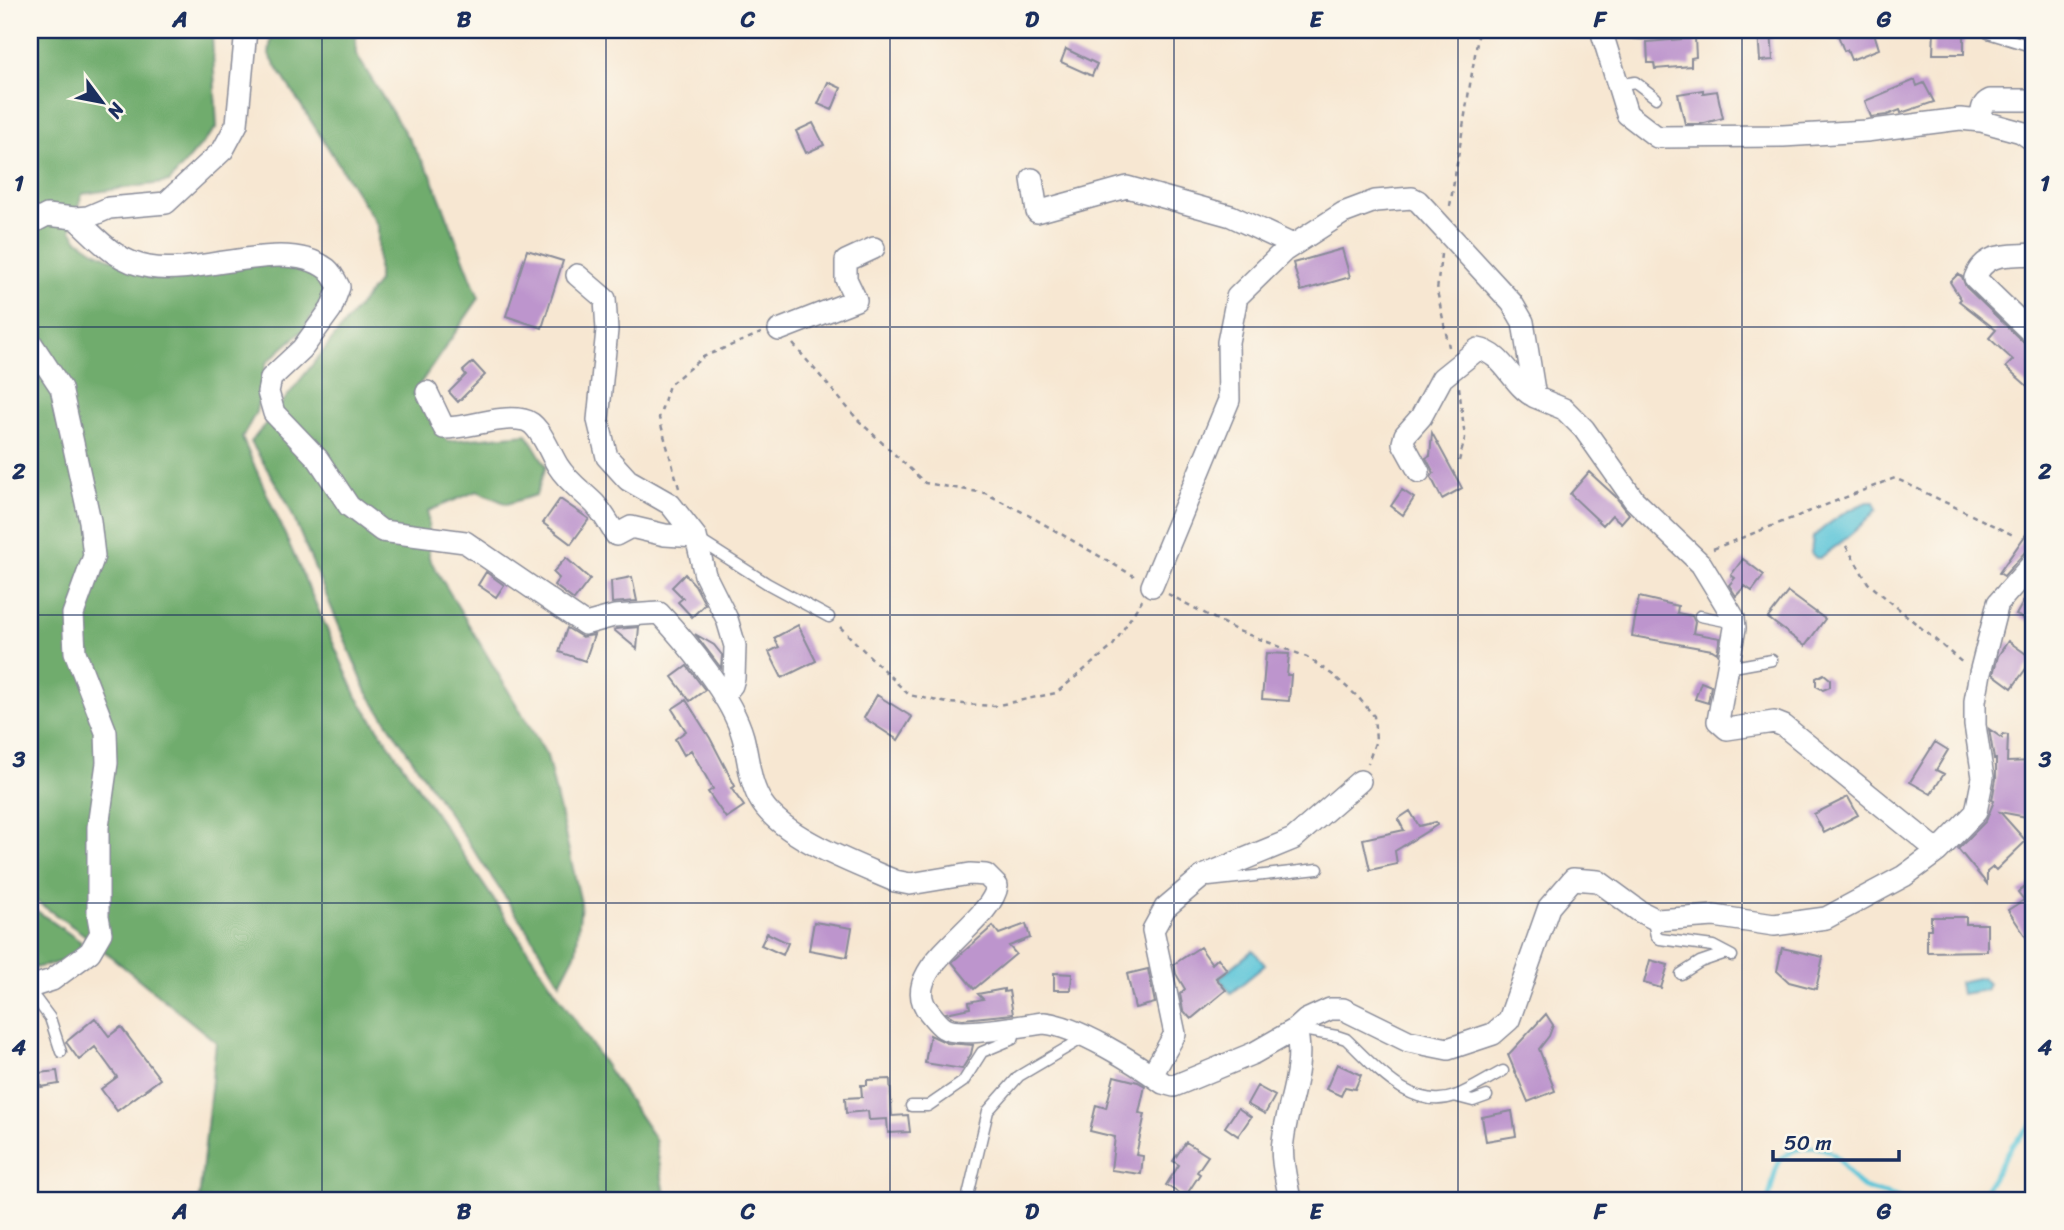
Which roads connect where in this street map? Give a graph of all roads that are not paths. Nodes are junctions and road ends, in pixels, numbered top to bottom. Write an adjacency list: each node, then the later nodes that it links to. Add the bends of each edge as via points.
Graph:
1 (246, 30): 14 (street, via 237,124 223,150 166,203 109,208)
2 (1675, 30): 4 (lane, via 1642,34)
3 (2031, 30): 6 (street)
4 (1602, 31): 8 (street)
5 (1988, 33): 7 (lane)
6 (2034, 34)
7 (2034, 47)
8 (1617, 85): 9 (lane, via 1635,82); 11 (street, via 1627,114 1663,138 1797,135 1948,120)
9 (1656, 98)
10 (2029, 102): 11 (street, via 2000,99 1985,103)
11 (1981, 121): 12 (street, via 2021,132)
12 (2034, 141)
13 (1032, 179): 16 (street, via 1037,212 1127,187 1231,216)
14 (75, 218): 15 (street, via 47,215); 34 (street, via 118,258 150,268 254,257 307,258 329,270 339,287 331,309 302,349 271,378 268,392 274,413 318,460 348,506 382,531 465,542 585,624 614,616 659,613 686,642)
15 (30, 224)
16 (1293, 245): 24 (street, via 1343,213 1375,201 1418,201 1512,303 1523,322); 28 (street, via 1237,296 1228,342 1229,400)
17 (874, 248): 20 (street, via 846,261 846,279 856,300)
18 (2034, 254): 21 (street, via 1988,258 1975,278)
19 (577, 275): 26 (street, via 605,299 607,330 598,420 607,457 628,480 670,504)
20 (779, 330)
21 (2034, 335)
22 (30, 341): 41 (street, via 61,388 90,521 94,556 73,614 75,652 106,732 107,763 98,827 101,933 90,952 52,980)
23 (427, 392): 26 (street, via 444,428 510,419 526,420 538,428 571,484 596,506 616,535 631,527)
24 (1535, 397): 25 (street, via 1526,393 1494,356 1478,349 1442,378 1421,417 1402,439); 31 (street, via 1564,409 1584,429 1634,500 1701,564)
25 (1419, 472)
26 (696, 537): 30 (lane); 34 (street, via 705,575 735,646 734,678)
27 (2032, 568): 36 (street, via 1998,603 1980,677 1975,701 1983,777 1979,805)
28 (1152, 586)
29 (1700, 616): 31 (lane)
30 (829, 617)
31 (1735, 624): 33 (street)
32 (1772, 660): 33 (lane)
33 (1728, 668): 36 (street, via 1717,721 1721,726 1774,722 1784,726)
34 (723, 696): 42 (street, via 742,735 752,783 763,804 794,833 895,881 910,884 970,874 986,875 997,886 991,902 929,971 921,988 926,1009 944,1029 958,1033)
35 (1360, 781): 38 (street, via 1293,839)
36 (1938, 851): 39 (street, via 1826,918 1773,925 1714,916)
37 (1318, 869): 38 (lane)
38 (1196, 882): 47 (street, via 1165,908 1153,930 1175,1034)
39 (1652, 917): 40 (lane, via 1660,939 1713,946 1729,955 1700,962); 43 (street, via 1598,881 1573,879 1549,907 1508,1020 1493,1034 1448,1049 1408,1041 1343,1009 1330,1009)
40 (1681, 974)
41 (30, 989): 45 (lane, via 50,1018)
42 (1017, 1026): 44 (street, via 1054,1024); 50 (lane, via 1013,1039 982,1052 962,1082 928,1106)
43 (1296, 1029): 47 (street, via 1254,1053 1174,1086); 48 (lane, via 1346,1039 1404,1091 1433,1100); 52 (street, via 1300,1044 1297,1074 1282,1144)
44 (1085, 1037): 47 (street); 51 (lane, via 1019,1076 988,1111)
45 (61, 1052)
46 (1503, 1071): 48 (lane)
47 (1152, 1075)
48 (1454, 1096): 49 (lane, via 1474,1101)
49 (1487, 1097)
50 (911, 1106)
51 (967, 1200)
52 (1290, 1200)

